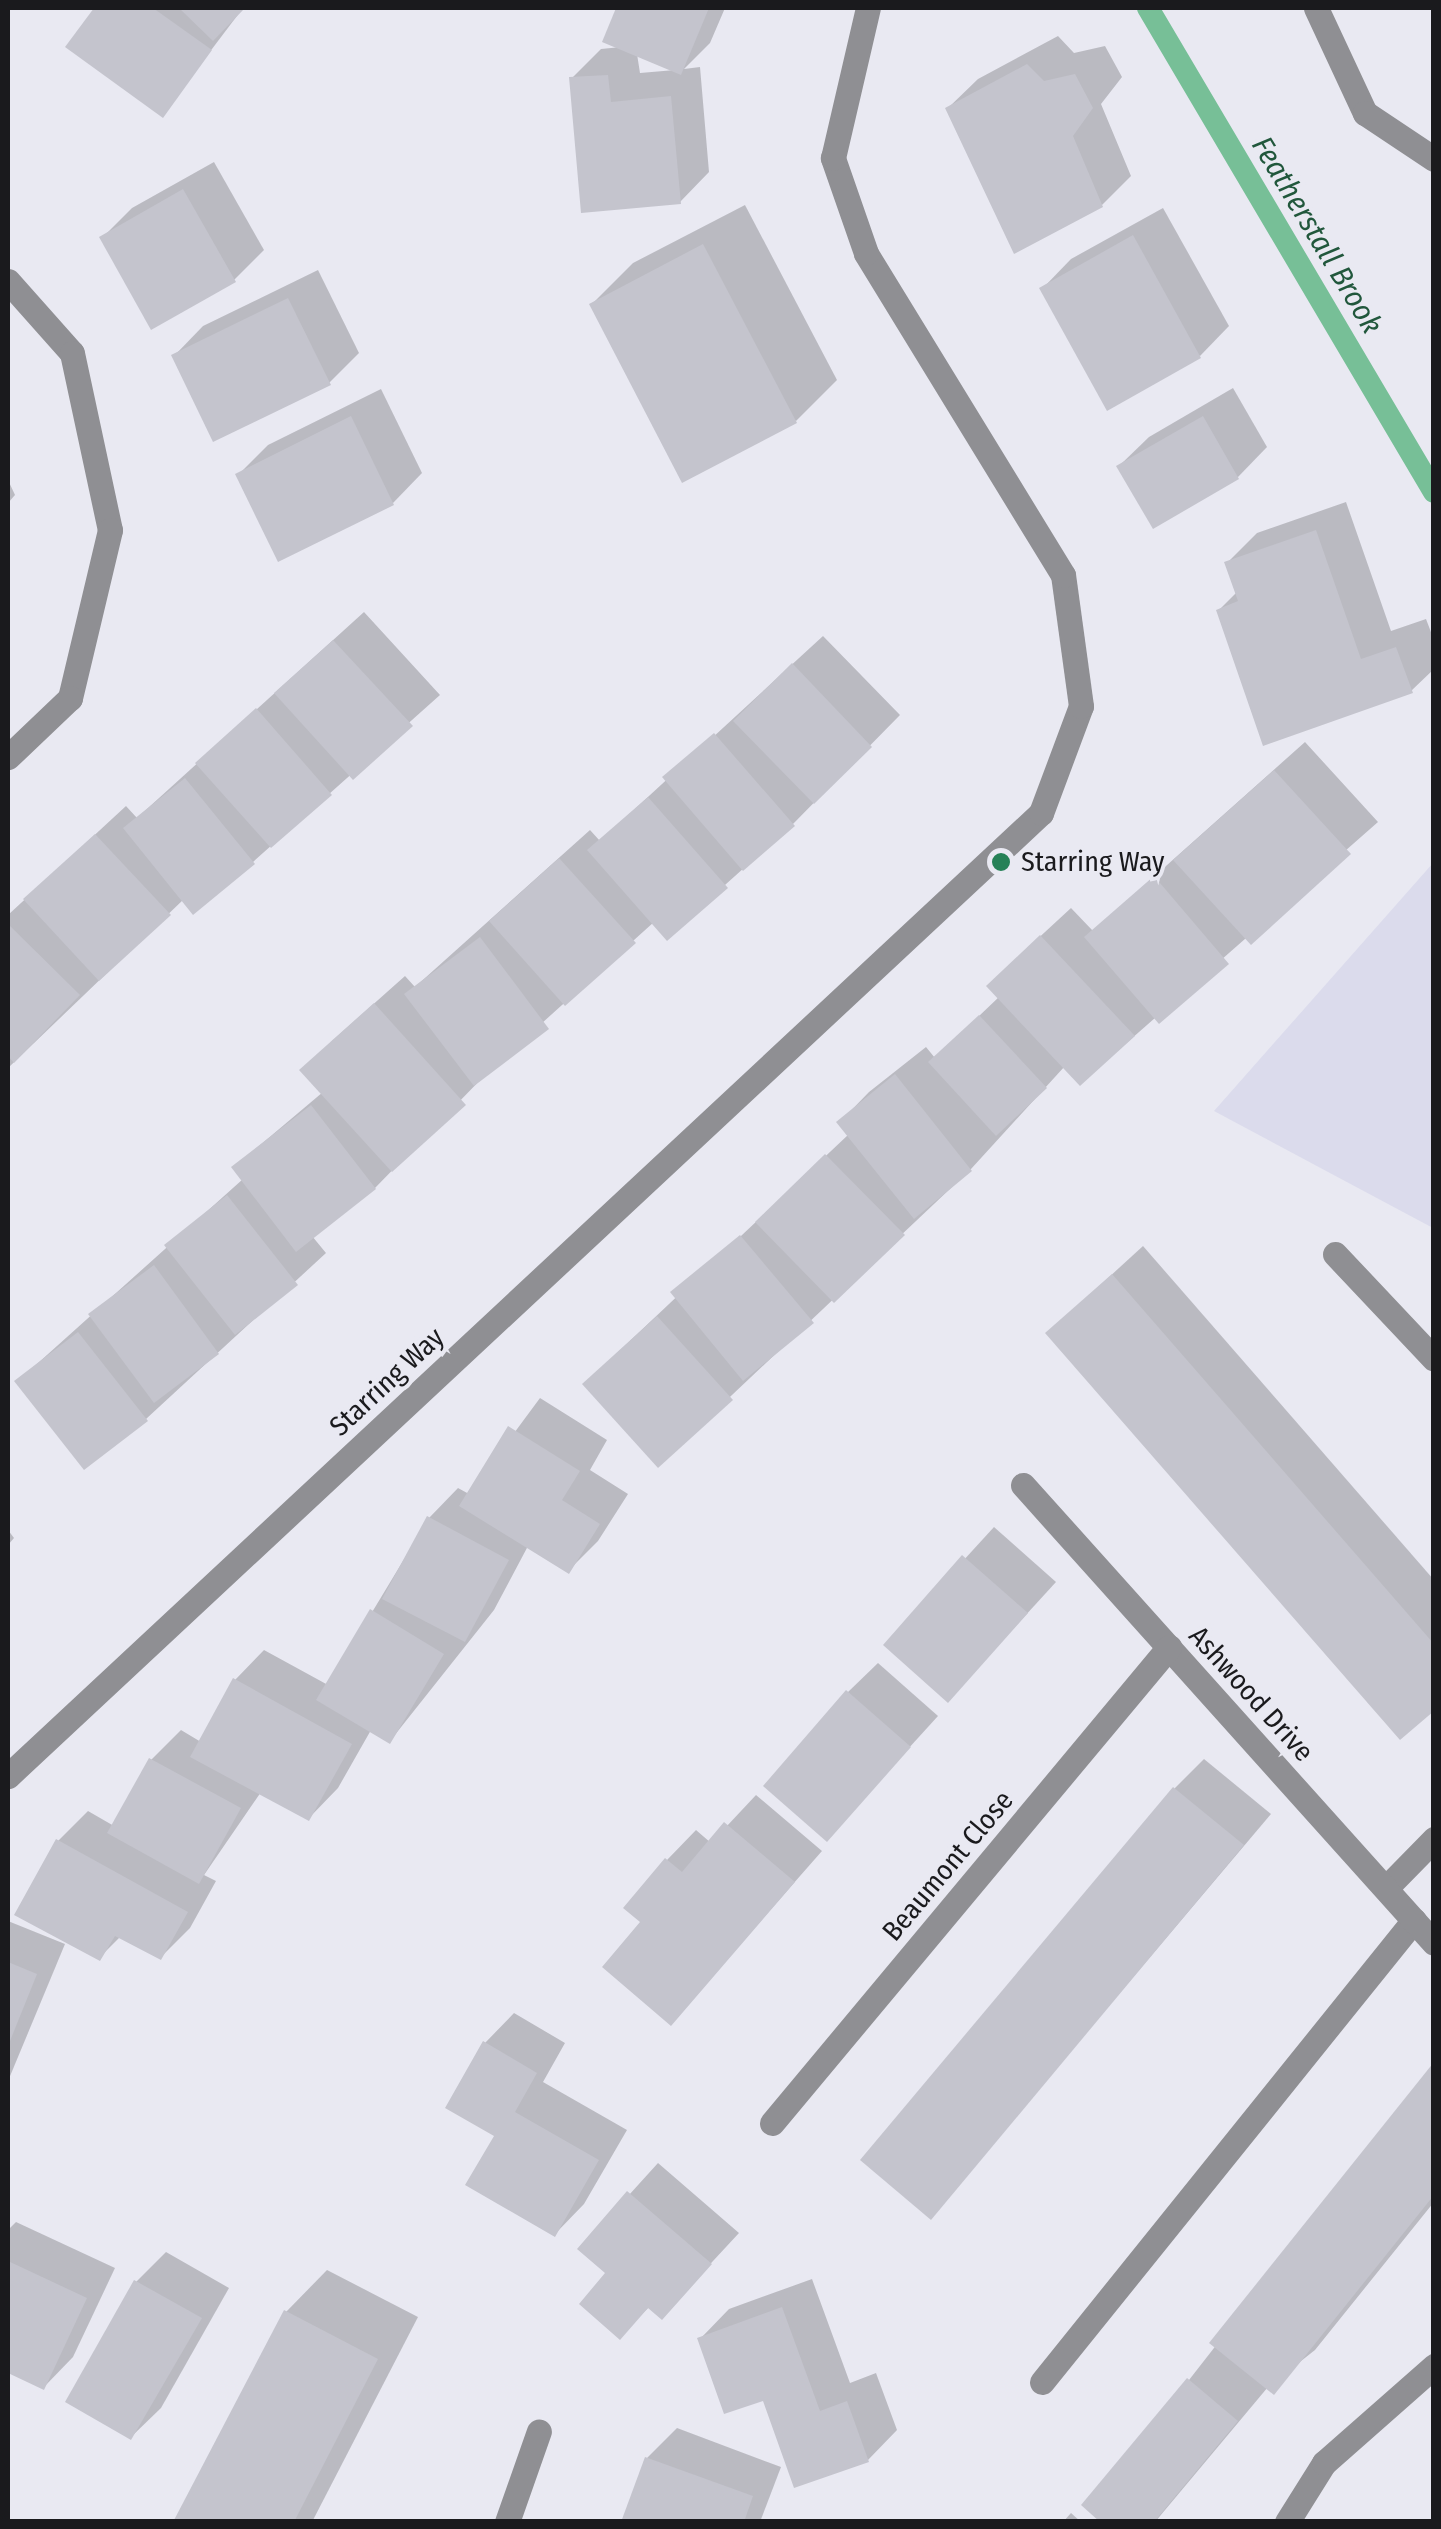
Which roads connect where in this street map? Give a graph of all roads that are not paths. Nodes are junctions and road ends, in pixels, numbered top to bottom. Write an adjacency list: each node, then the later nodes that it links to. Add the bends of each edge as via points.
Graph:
1 (868, 8): 10 (street, Starring Way, via 832,158 866,252 1063,575 1080,706 1042,812)
2 (1316, 8): 3 (street, via 1365,113)
3 (1434, 159)
4 (8, 281): 5 (street, via 72,353 110,530 70,698)
5 (8, 757)
6 (1336, 1254): 7 (street)
7 (1434, 1359)
8 (1023, 1486): 9 (street, Ashwood Drive)
9 (1170, 1648): 12 (street, Ashwood Drive); 15 (street, Beaumont Close)
10 (8, 1776)
11 (1434, 1839): 12 (street)
12 (1386, 1888): 13 (street, Ashwood Drive)
13 (1414, 1920): 14 (street, Ashwood Drive); 17 (street)
14 (1434, 1943)
15 (772, 2123)
16 (1434, 2366): 20 (street, via 1324,2463)
17 (1042, 2382)
18 (539, 2430): 19 (street)
19 (508, 2522)
20 (1287, 2522)

